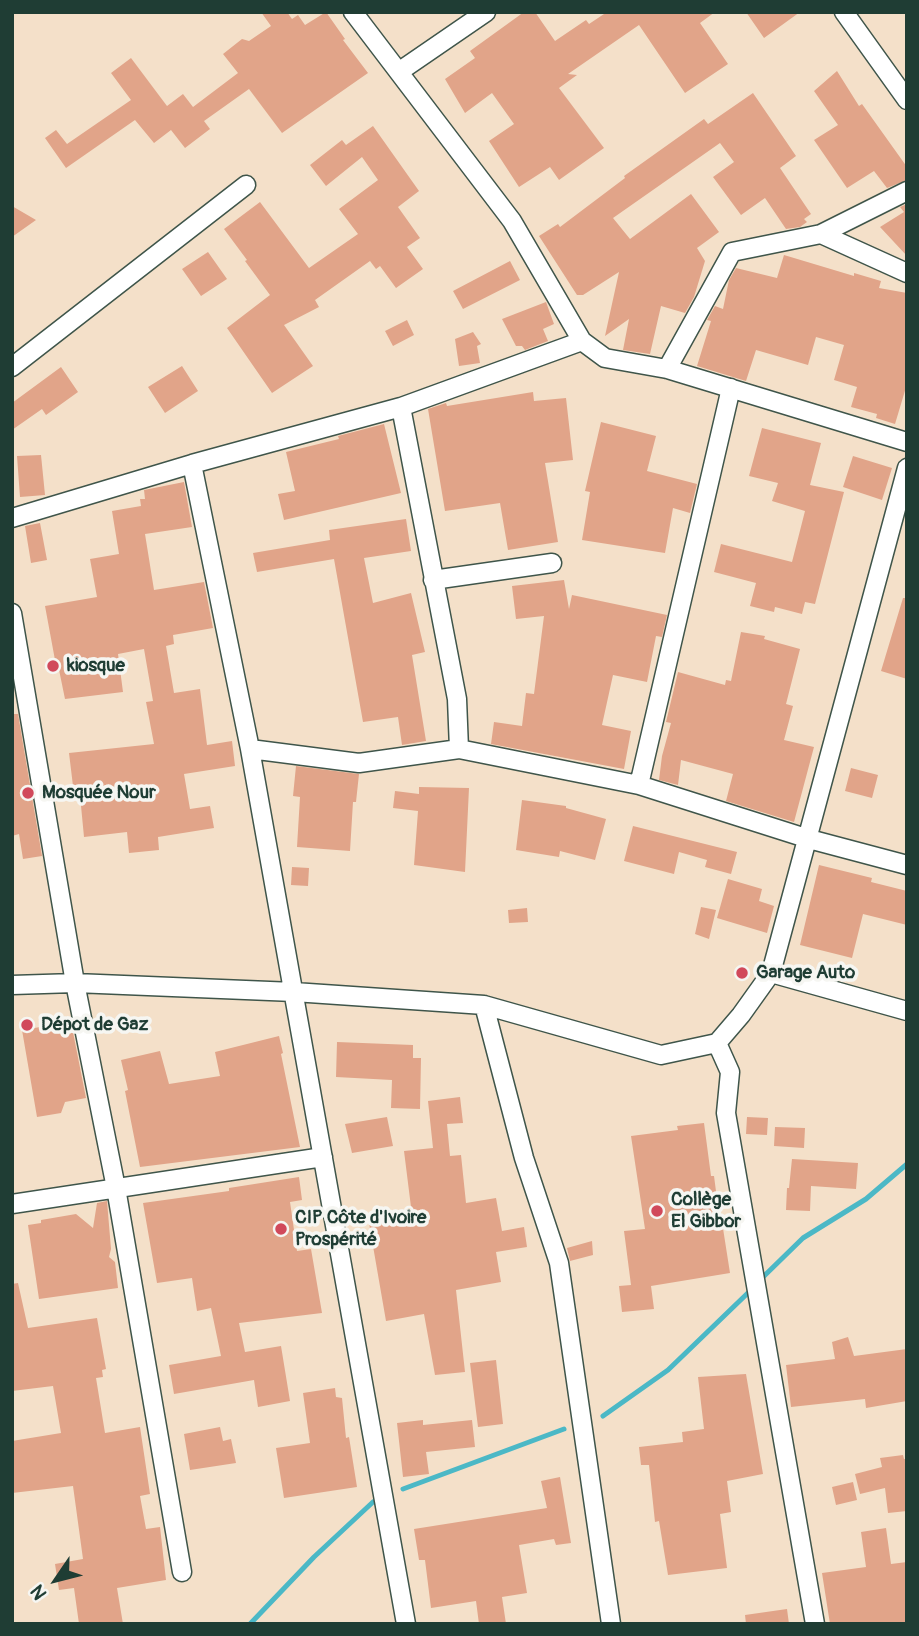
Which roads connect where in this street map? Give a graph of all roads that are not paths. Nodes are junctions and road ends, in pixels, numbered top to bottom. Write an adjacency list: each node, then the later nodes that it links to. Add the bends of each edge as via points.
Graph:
1 (353, 12): 4 (street)
2 (486, 12): 4 (street)
3 (844, 12): 5 (street)
4 (400, 71): 10 (street, via 512,220)
5 (907, 100)
6 (246, 185): 11 (street)
7 (907, 191): 8 (street)
8 (821, 234): 9 (street); 12 (street, via 732,252)
9 (907, 273)
10 (582, 341): 12 (street, via 605,358); 14 (street)
11 (12, 367)
12 (667, 369): 13 (street)
13 (731, 388): 15 (street); 24 (street)
14 (401, 407): 16 (street); 20 (street)
15 (907, 442)
16 (192, 464): 18 (street); 22 (street)
17 (907, 468): 25 (street)
18 (12, 518)
19 (552, 563): 20 (street)
20 (433, 580): 23 (street, via 457,699)
21 (12, 613): 28 (street)
22 (250, 749): 23 (street, via 359,763); 30 (street)
23 (459, 749): 24 (street)
24 (639, 785): 25 (street)
25 (809, 839): 26 (street); 27 (street)
26 (907, 865)
27 (771, 973): 32 (street); 33 (street)
28 (75, 983): 29 (street); 30 (street); 35 (street)
29 (12, 985)
30 (294, 992): 31 (street); 34 (street)
31 (484, 1005): 33 (street, via 661,1055); 39 (street, via 524,1158 559,1263)
32 (907, 1011)
33 (717, 1043): 40 (street, via 730,1072 726,1113)
34 (323, 1157): 35 (street); 38 (street)
35 (116, 1188): 36 (street); 37 (street)
36 (12, 1204)
37 (183, 1572)
38 (406, 1624)
39 (611, 1624)
40 (816, 1624)

